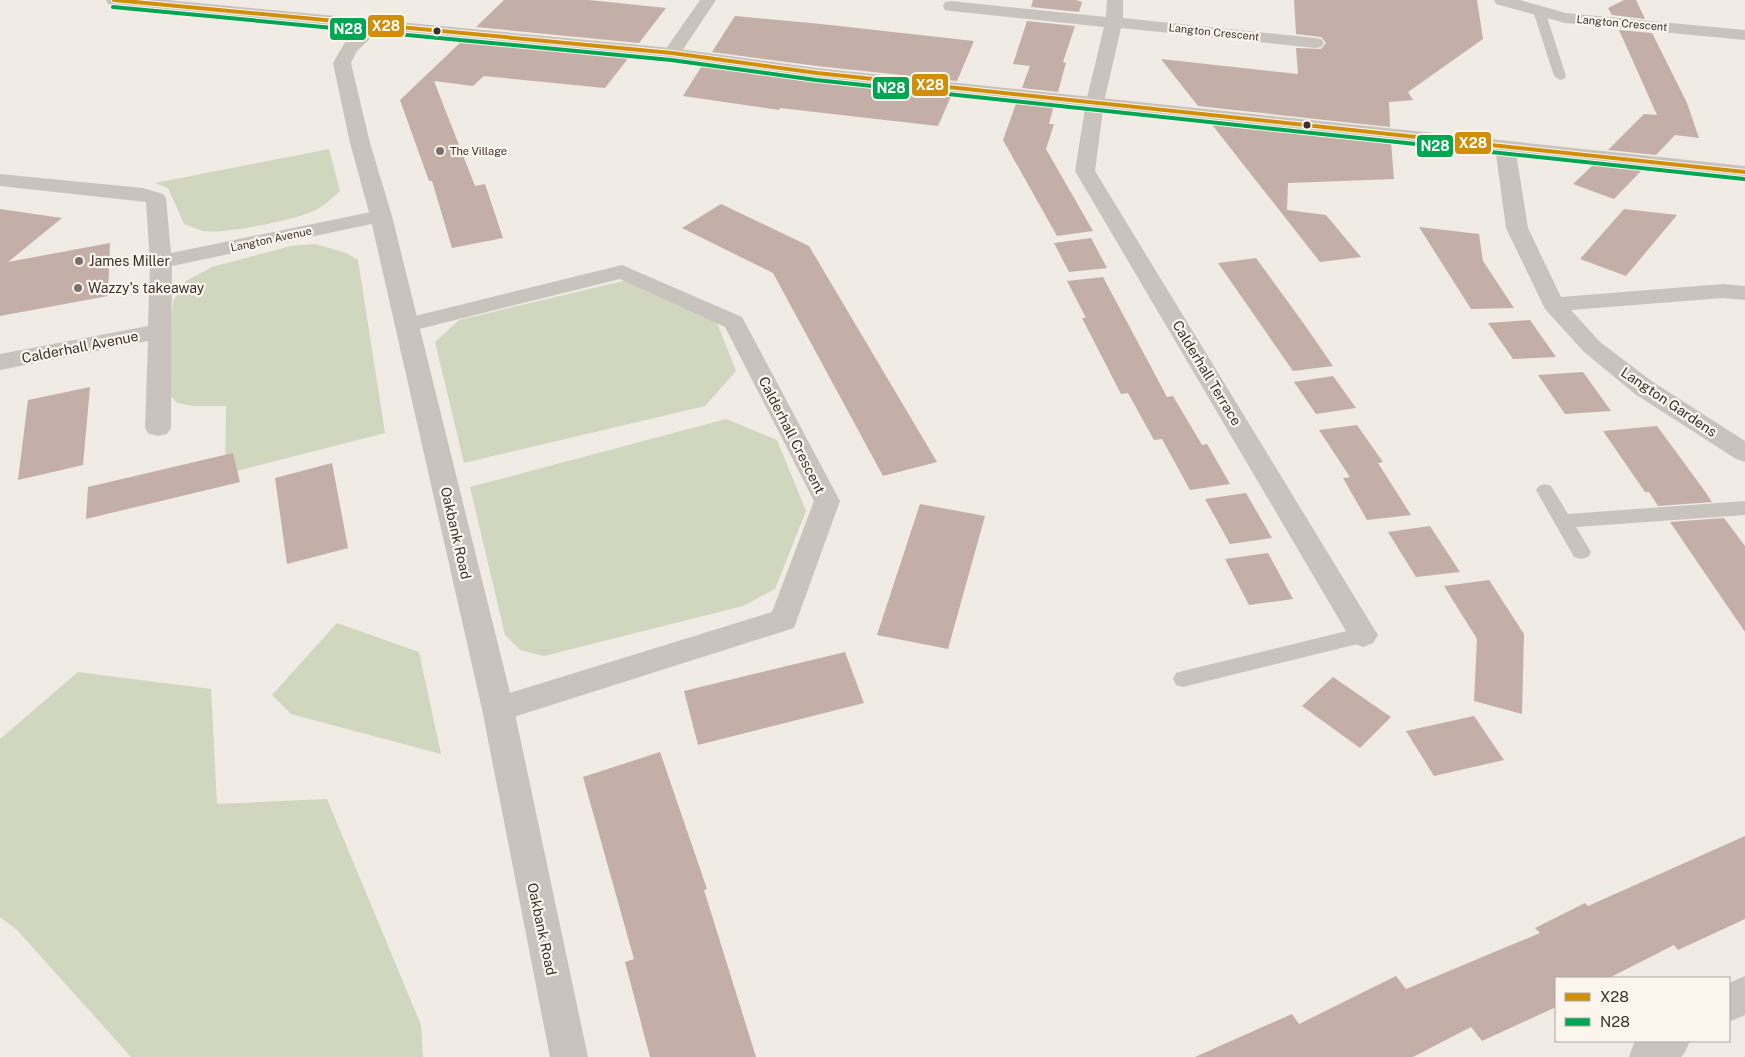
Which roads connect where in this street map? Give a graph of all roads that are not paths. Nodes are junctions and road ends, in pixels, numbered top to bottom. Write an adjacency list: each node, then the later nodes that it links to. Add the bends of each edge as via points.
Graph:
1 (114, 0): 8 (street)
2 (708, 0): 11 (street)
3 (1116, 0): 7 (street)
4 (1502, 0): 6 (street, Langton Crescent)
5 (951, 6): 7 (street, Langton Crescent)
6 (1539, 10): 9 (street, Langton Crescent, via 1565,18); 12 (lane)
7 (1114, 22): 10 (street, Langton Crescent); 13 (street)
8 (376, 24): 11 (street); 17 (street, Oakbank Road, via 350,48 342,63)
9 (1745, 35)
10 (1315, 43)
11 (672, 53): 13 (street, via 817,73)
12 (1560, 76)
13 (1095, 102): 14 (street); 30 (street, Calderhall Terrace, via 1085,172)
14 (1505, 147): 15 (street); 20 (street, Langton Gardens, via 1517,228)
15 (1745, 172)
16 (0, 180): 18 (street, via 156,198)
17 (380, 216): 18 (street, Langton Avenue); 21 (street, Oakbank Road)
18 (161, 262): 22 (street)
19 (1745, 292): 20 (street)
20 (1553, 304): 25 (street, Langton Gardens, via 1592,347 1644,388)
21 (407, 325): 32 (street, Oakbank Road); 32 (street, Calderhall Crescent, via 622,272 734,322 827,501 784,620)
22 (160, 331): 23 (street, Calderhall Avenue); 24 (street)
23 (0, 362)
24 (158, 428)
25 (1745, 453)
26 (1544, 490): 28 (lane)
27 (1745, 508): 28 (lane)
28 (1562, 521): 29 (lane)
29 (1581, 552)
30 (1363, 634): 31 (lane)
31 (1183, 679)
32 (498, 709): 36 (street, Oakbank Road)
33 (1745, 994): 34 (street)
34 (1730, 1003)
35 (1670, 1042): 37 (street)
36 (569, 1057)
37 (1648, 1057)

